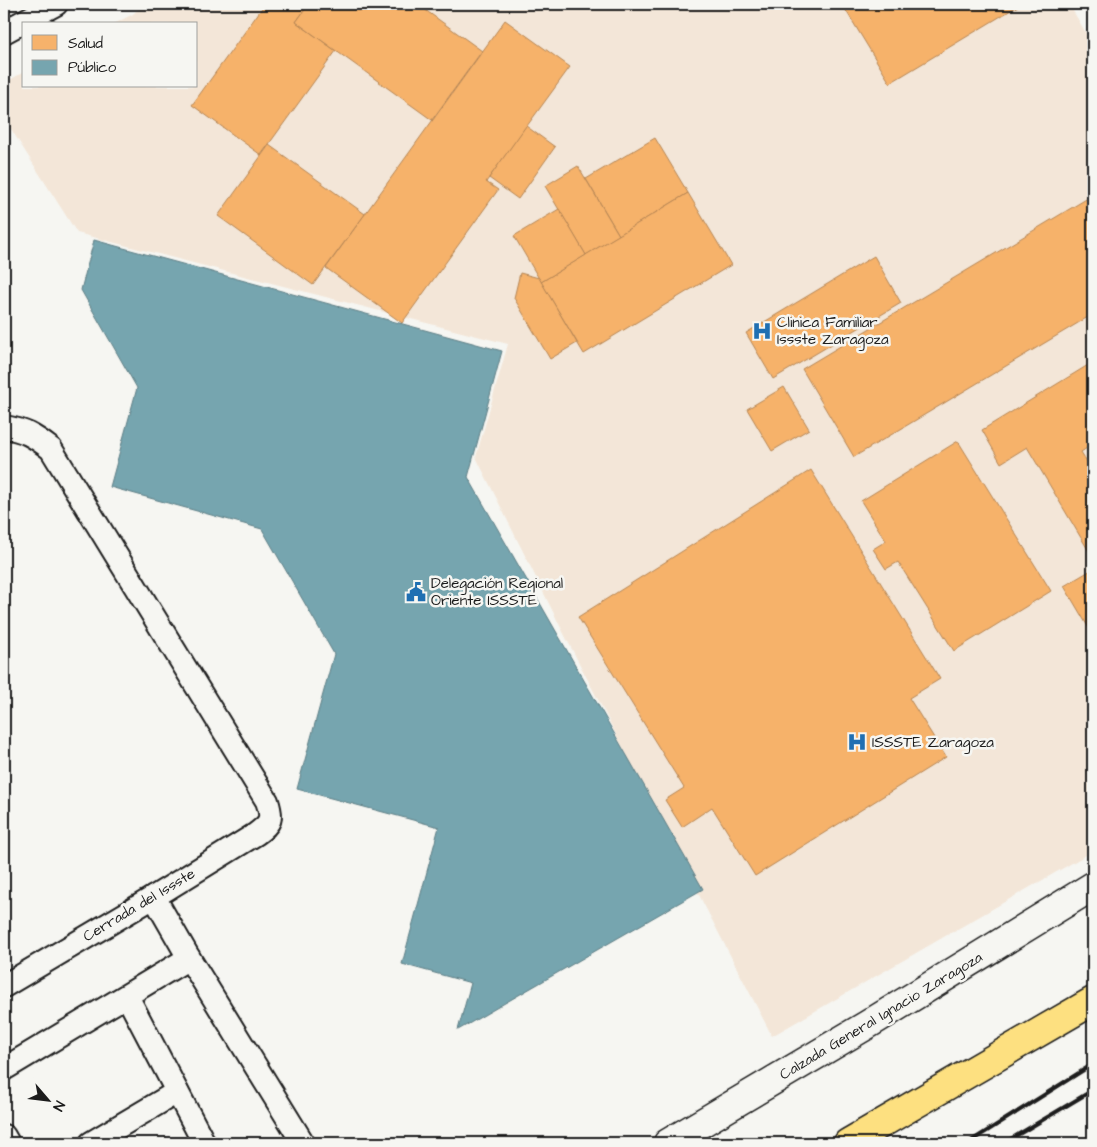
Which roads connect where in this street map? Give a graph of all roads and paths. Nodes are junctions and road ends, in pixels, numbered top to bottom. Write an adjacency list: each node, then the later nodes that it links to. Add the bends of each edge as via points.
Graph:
1 (56, 4): 3 (street)
2 (22, 22): 4 (street)
3 (23, 22)
4 (4, 32)
5 (4, 427): 7 (street, Cerrada del Issste, via 18,429 51,449 270,810 270,819 264,828)
6 (1093, 886): 19 (main road, Calzada General Ignacio Zaragoza)
7 (154, 897): 8 (street); 9 (street, Cerrada del Issste)
8 (189, 958): 10 (street); 18 (street)
9 (4, 986)
10 (127, 996): 12 (street); 13 (street)
11 (1093, 1001): 20 (highway)
12 (4, 1070)
13 (177, 1092): 16 (street); 17 (street)
14 (4, 1136): 15 (street)
15 (8, 1143)
16 (91, 1143)
17 (204, 1143)
18 (303, 1143)
19 (668, 1143)
20 (848, 1143)

